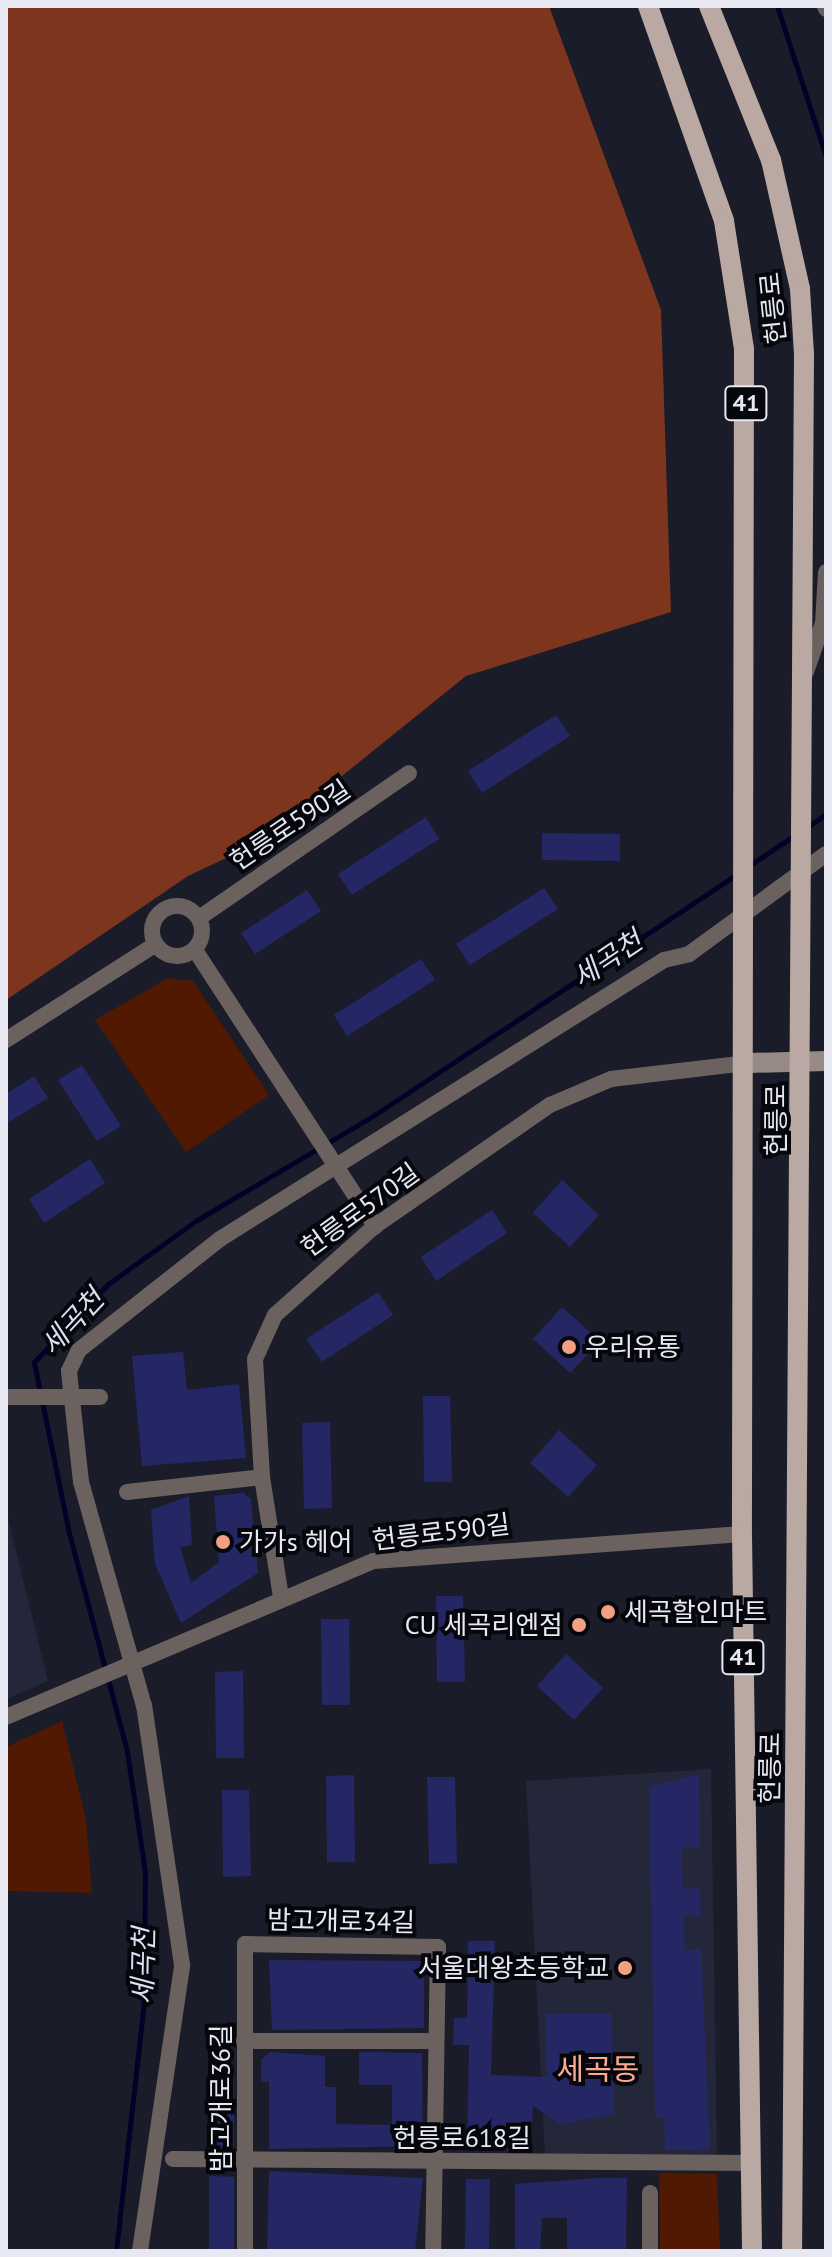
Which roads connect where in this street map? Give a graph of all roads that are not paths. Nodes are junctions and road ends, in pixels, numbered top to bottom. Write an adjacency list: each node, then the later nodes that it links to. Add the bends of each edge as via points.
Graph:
1 (648, 6): 13 (main road, 헌릉로 / 41, via 702,147 737,287 747,421 742,814)
2 (709, 6): 4 (main road, 헌릉로 / 41, via 771,160 800,289)
3 (826, 572): 4 (street, via 823,623)
4 (801, 689): 11 (main road, 헌릉로 / 41, via 797,908)
5 (409, 773): 7 (street, 헌릉로590길)
6 (826, 854): 30 (street, via 689,954 664,960 220,1239 79,1350 69,1371 81,1482 144,1706 182,1965)
7 (199, 918): 8 (street, via 186,906 165,908 154,921); 9 (street)
8 (156, 944): 9 (street, via 177,957); 10 (street)
9 (195, 950): 14 (street, via 298,1099)
10 (6, 1040)
11 (802, 1061): 12 (street); 13 (street); 35 (main road, 헌릉로 / 41)
12 (826, 1061)
13 (748, 1063): 14 (street, 헌릉로570길, via 611,1079 550,1105); 19 (main road, 헌릉로 / 41)
14 (375, 1226): 17 (street, 헌릉로570길, via 275,1315 255,1359)
15 (6, 1397): 16 (street)
16 (100, 1397)
17 (262, 1477): 18 (street); 20 (street, 헌릉로570길)
18 (127, 1492)
19 (742, 1534): 20 (street, 헌릉로590길, via 374,1561); 28 (main road, 헌릉로 / 41)
20 (281, 1597): 21 (street, 헌릉로590길)
21 (6, 1717)
22 (245, 1944): 23 (street, 밤고개로36길); 24 (street, 밤고개로34길, via 438,1947)
23 (244, 2041): 24 (street); 26 (street, 밤고개로36길)
24 (436, 2041): 27 (street, 밤고개로34길)
25 (173, 2159): 26 (street, 헌릉로618길)
26 (245, 2160): 27 (street, 헌릉로618길); 31 (street, 밤고개로36길)
27 (434, 2162): 28 (street, 헌릉로618길); 32 (street, 밤고개로34길)
28 (752, 2163): 34 (main road, 헌릉로 / 41)
29 (650, 2193): 33 (street)
30 (140, 2251)
31 (245, 2251)
32 (433, 2251)
33 (650, 2251)
34 (752, 2251)
35 (792, 2251)

